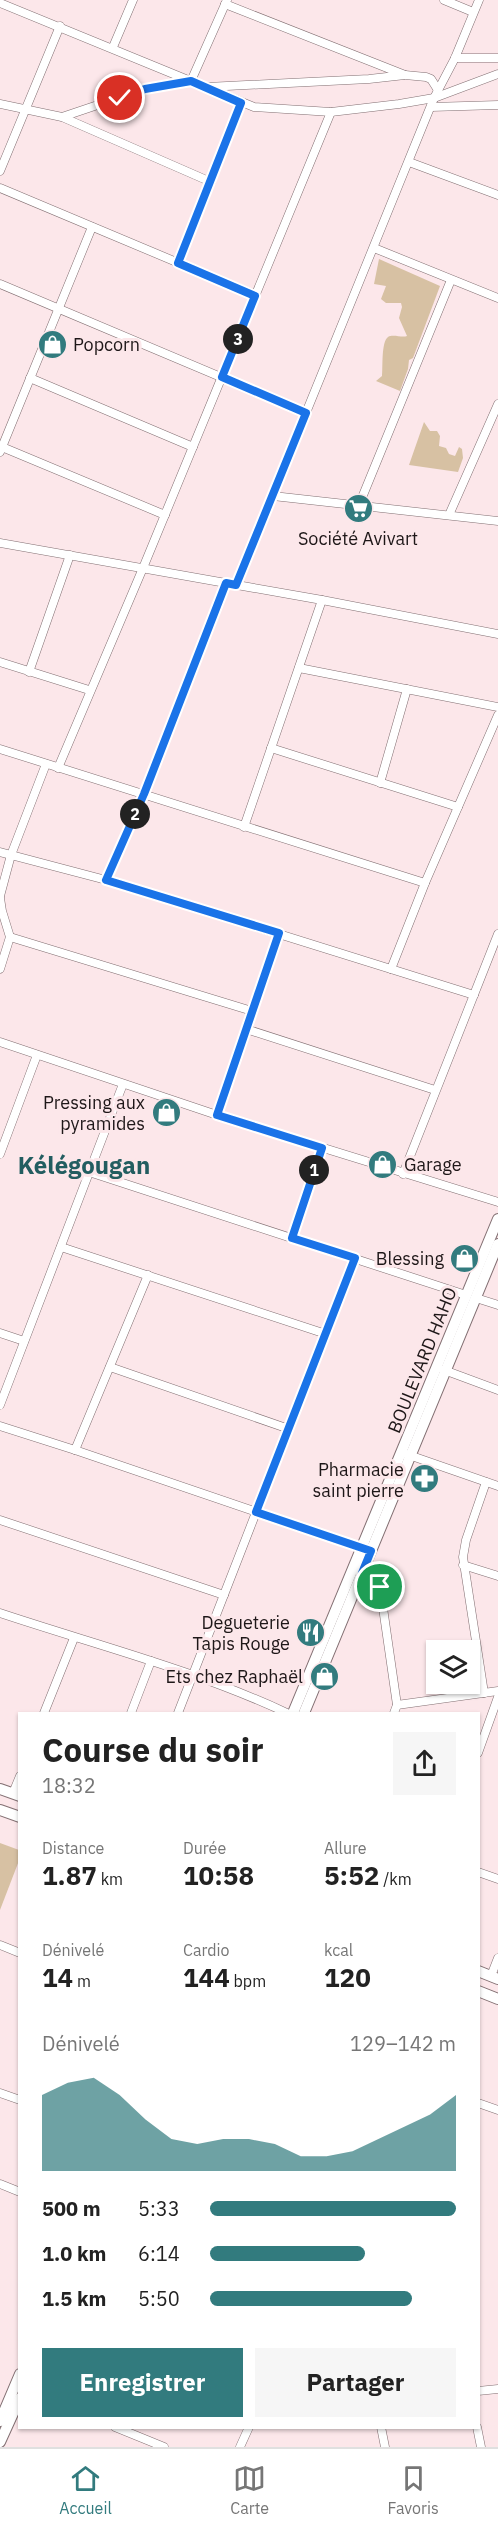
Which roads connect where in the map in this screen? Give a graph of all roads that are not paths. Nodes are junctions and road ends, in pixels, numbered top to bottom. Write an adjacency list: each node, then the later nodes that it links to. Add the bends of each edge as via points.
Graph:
1 (133, 0): 8 (street)
2 (444, 0): 6 (street)
3 (479, 0): 6 (street)
4 (226, 2): 12 (street); 13 (street)
5 (0, 3): 7 (street)
6 (473, 12): 9 (street)
7 (60, 26): 8 (street); 19 (street)
8 (113, 47): 13 (street)
9 (455, 58): 10 (street); 15 (street)
10 (498, 58)
11 (498, 74): 15 (street)
12 (405, 75): 14 (street); 15 (street, via 431,79)
13 (191, 81): 14 (street); 22 (street, via 145,89)
14 (206, 87): 16 (street)
15 (436, 94): 20 (street); 21 (street)
16 (241, 103): 21 (street, via 280,110); 25 (street)
17 (0, 104): 19 (street)
18 (498, 105): 20 (street)
19 (25, 107): 22 (street); 24 (street)
20 (430, 107): 23 (street)
21 (331, 112): 33 (street)
22 (62, 117): 25 (street)
23 (409, 162): 27 (street); 29 (street)
24 (0, 171)
25 (211, 182): 30 (street)
26 (0, 188): 28 (street)
27 (498, 195)
28 (92, 227): 30 (street); 35 (street)
29 (374, 248): 31 (street); 39 (street)
30 (178, 263): 33 (street)
31 (451, 280): 34 (street); 43 (street)
32 (0, 284): 35 (street)
33 (255, 296): 36 (street)
34 (498, 298)
35 (58, 309): 36 (street); 37 (street)
36 (222, 377): 39 (street); 40 (street)
37 (30, 378): 40 (street); 41 (street)
38 (498, 404): 45 (street)
39 (306, 413): 42 (street)
40 (193, 447): 44 (street)
41 (1, 450): 44 (street)
42 (273, 496): 43 (street); 51 (street)
43 (359, 505): 45 (street)
44 (165, 515): 49 (street)
45 (449, 515): 46 (street)
46 (498, 521)
47 (0, 543): 48 (street)
48 (70, 555): 49 (street); 56 (street)
49 (143, 568): 50 (street); 58 (street)
50 (226, 583): 51 (street); 66 (street)
51 (236, 585): 52 (street)
52 (322, 600): 53 (street); 55 (street)
53 (498, 634)
54 (0, 662): 56 (street)
55 (299, 668): 57 (street); 61 (street)
56 (29, 672): 58 (street)
57 (407, 689): 59 (street); 65 (street)
58 (89, 690): 64 (street)
59 (498, 707)
60 (498, 715): 67 (street)
61 (271, 748): 65 (street); 68 (street)
62 (0, 749): 63 (street)
63 (46, 764): 64 (street); 70 (street)
64 (58, 768): 66 (street)
65 (380, 783): 67 (street)
66 (144, 794): 68 (street); 71 (street)
67 (458, 807): 72 (street)
68 (244, 827): 72 (street)
69 (0, 852): 70 (street)
70 (10, 855): 71 (street); 73 (street)
71 (106, 880): 74 (street)
72 (425, 883): 78 (street)
73 (0, 897): 76 (street)
74 (279, 933): 78 (street); 80 (street)
75 (498, 934): 79 (street)
76 (10, 937): 77 (street); 80 (street)
77 (0, 969)
78 (391, 969): 79 (street)
79 (474, 995): 85 (street)
80 (252, 1011): 81 (street)
81 (246, 1029): 85 (street); 86 (street)
82 (0, 1042): 83 (street)
83 (37, 1055): 84 (street); 87 (street)
84 (123, 1084): 86 (street); 90 (street)
85 (435, 1090): 91 (street)
86 (217, 1115): 88 (street)
87 (2, 1142): 89 (street)
88 (322, 1148): 91 (street); 94 (street)
89 (0, 1154)
90 (89, 1172): 94 (street); 96 (street)
91 (403, 1174): 92 (street)
92 (498, 1202)
93 (498, 1219): 99 (main road, BOULEVARD HAHO)
94 (292, 1238): 97 (street)
95 (498, 1244): 99 (main road, BOULEVARD HAHO)
96 (61, 1246): 98 (street); 103 (street)
97 (355, 1258): 99 (street); 102 (street)
98 (148, 1275): 102 (street); 105 (street)
99 (471, 1297): 100 (street); 104 (main road, BOULEVARD HAHO); 106 (main road, BOULEVARD HAHO)
100 (498, 1305)
101 (0, 1333): 103 (street)
102 (326, 1334): 110 (street)
103 (24, 1341): 108 (street)
104 (438, 1362): 106 (street); 112 (main road, BOULEVARD HAHO)
105 (110, 1367): 110 (street); 111 (street)
106 (445, 1371): 107 (street); 112 (main road, BOULEVARD HAHO)
107 (498, 1390)
108 (0, 1405)
109 (0, 1426): 111 (street)
110 (289, 1429): 115 (street)
111 (75, 1450): 115 (street)
112 (407, 1454): 113 (street); 117 (main road, BOULEVARD HAHO)
113 (486, 1482): 114 (street); 118 (street, via 466,1540)
114 (498, 1486)
115 (256, 1512): 117 (street); 121 (street)
116 (0, 1520): 121 (street)
117 (366, 1550): 119 (main road, BOULEVARD HAHO); 134 (main road, BOULEVARD HAHO)
118 (464, 1565): 120 (street); 127 (street)
119 (362, 1573): 129 (street, via 376,1580 380,1587); 135 (main road, BOULEVARD HAHO)
120 (498, 1576)
121 (224, 1595): 125 (street)
122 (0, 1612): 123 (street)
123 (74, 1638): 124 (street); 130 (street)
124 (151, 1661): 125 (street); 131 (street)
125 (194, 1675): 132 (street); 133 (street)
126 (498, 1691): 127 (street)
127 (484, 1693): 129 (street)
128 (498, 1697): 136 (street)
129 (396, 1709)
130 (44, 1712)
131 (131, 1712)
132 (178, 1712)
133 (285, 1712)
134 (293, 1712)
135 (304, 1712)
136 (480, 1746)
137 (0, 1789): 138 (main road)
138 (16, 1794)
139 (0, 1810): 140 (main road)
140 (18, 1816)
141 (480, 1873): 142 (street)
142 (498, 1879)
143 (0, 1945): 144 (street)
144 (18, 1952)
145 (498, 1958): 147 (street)
146 (480, 1972): 147 (main road)
147 (494, 1978)
148 (480, 1992): 149 (main road)
149 (498, 1999)
150 (0, 2093): 151 (street)
151 (18, 2099)
152 (480, 2104): 153 (street)
153 (498, 2110)
154 (0, 2184): 155 (street)
155 (18, 2191)
156 (18, 2379): 160 (main road)
157 (498, 2389): 158 (street)
158 (480, 2391)
159 (18, 2402): 165 (main road)
160 (0, 2421)
161 (128, 2429): 166 (street)
162 (248, 2429): 167 (street)
163 (381, 2429): 168 (street)
164 (477, 2429): 169 (street)
165 (0, 2442)
166 (164, 2447)
167 (240, 2447)
168 (385, 2447)
169 (481, 2447)

